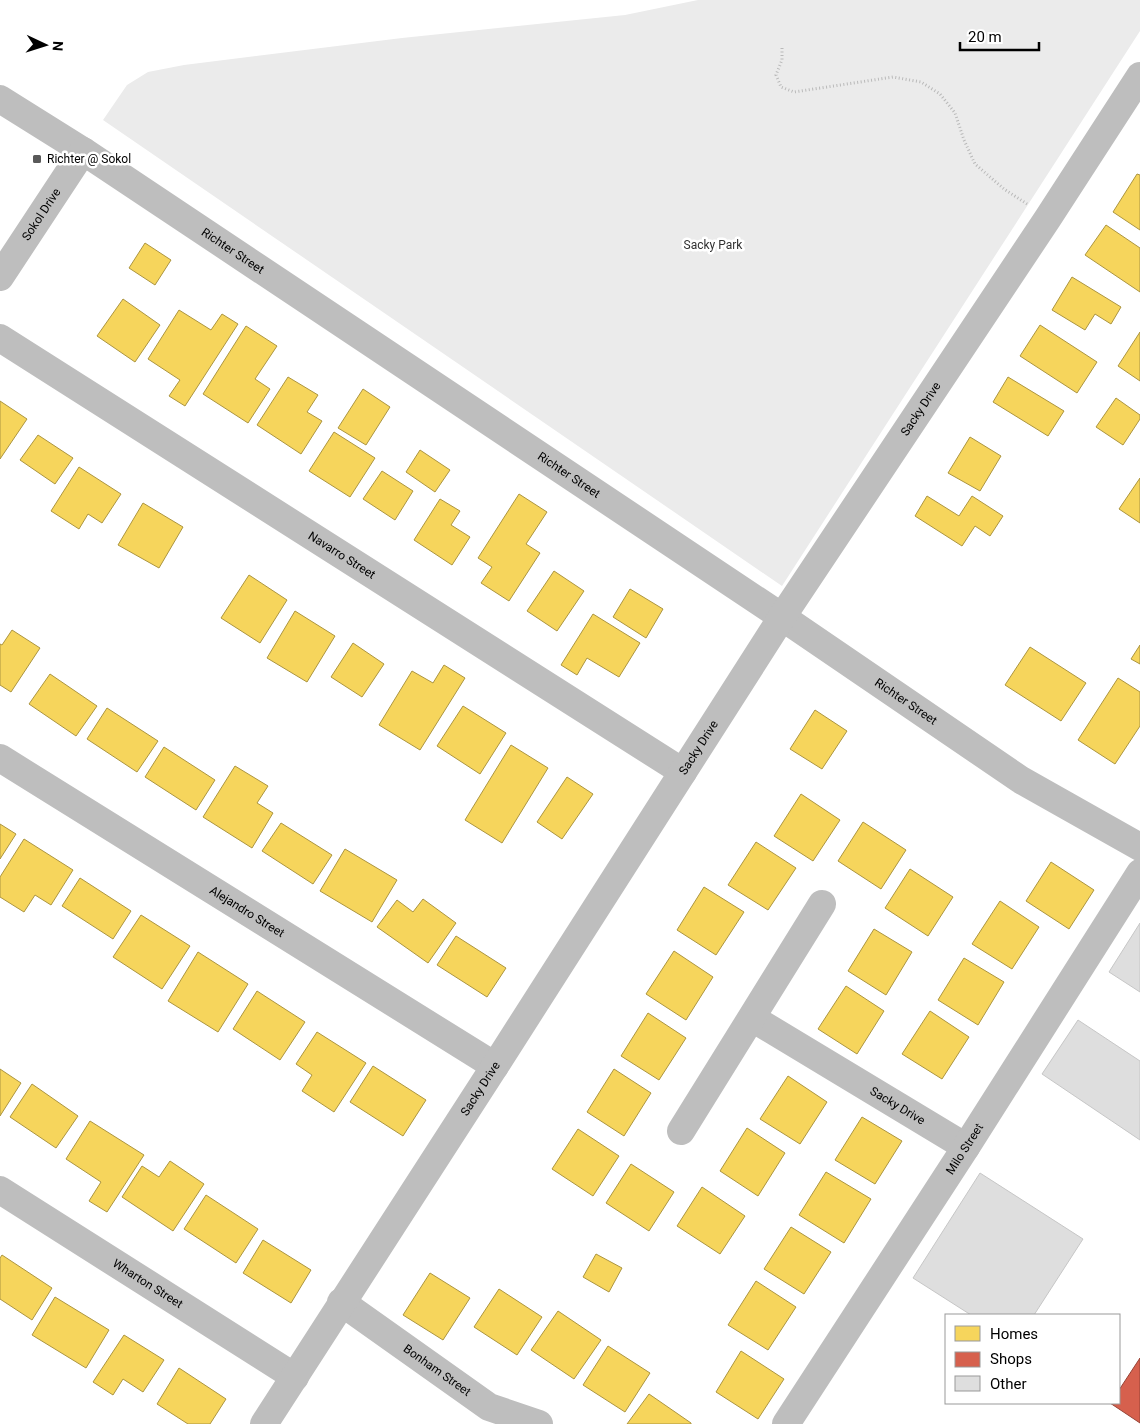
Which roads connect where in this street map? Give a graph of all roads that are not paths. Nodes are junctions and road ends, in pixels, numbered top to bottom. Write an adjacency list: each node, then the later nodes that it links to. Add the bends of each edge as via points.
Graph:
1 (1140, 76): 6 (street, Sacky Drive)
2 (0, 99): 3 (street, Richter Street)
3 (83, 151): 4 (street, Sokol Drive); 6 (street, Richter Street)
4 (0, 277)
5 (0, 338): 8 (street, Navarro Street)
6 (782, 618): 8 (street, Sacky Drive); 9 (street, Richter Street, via 1021,780)
7 (0, 758): 13 (street, Alejandro Street)
8 (683, 772): 13 (street, Sacky Drive)
9 (1140, 847)
10 (1140, 873): 15 (street, Milo Street)
11 (822, 904): 12 (street)
12 (752, 1018): 14 (street); 15 (street, Sacky Drive)
13 (496, 1066): 17 (street, Sacky Drive)
14 (681, 1131)
15 (966, 1147): 21 (street, Milo Street)
16 (0, 1190): 18 (street, Wharton Street)
17 (341, 1302): 18 (street, Sacky Drive); 20 (street, Bonham Street, via 489,1407)
18 (295, 1377): 19 (street, Sacky Drive)
19 (264, 1424)
20 (539, 1424)
21 (786, 1424)

